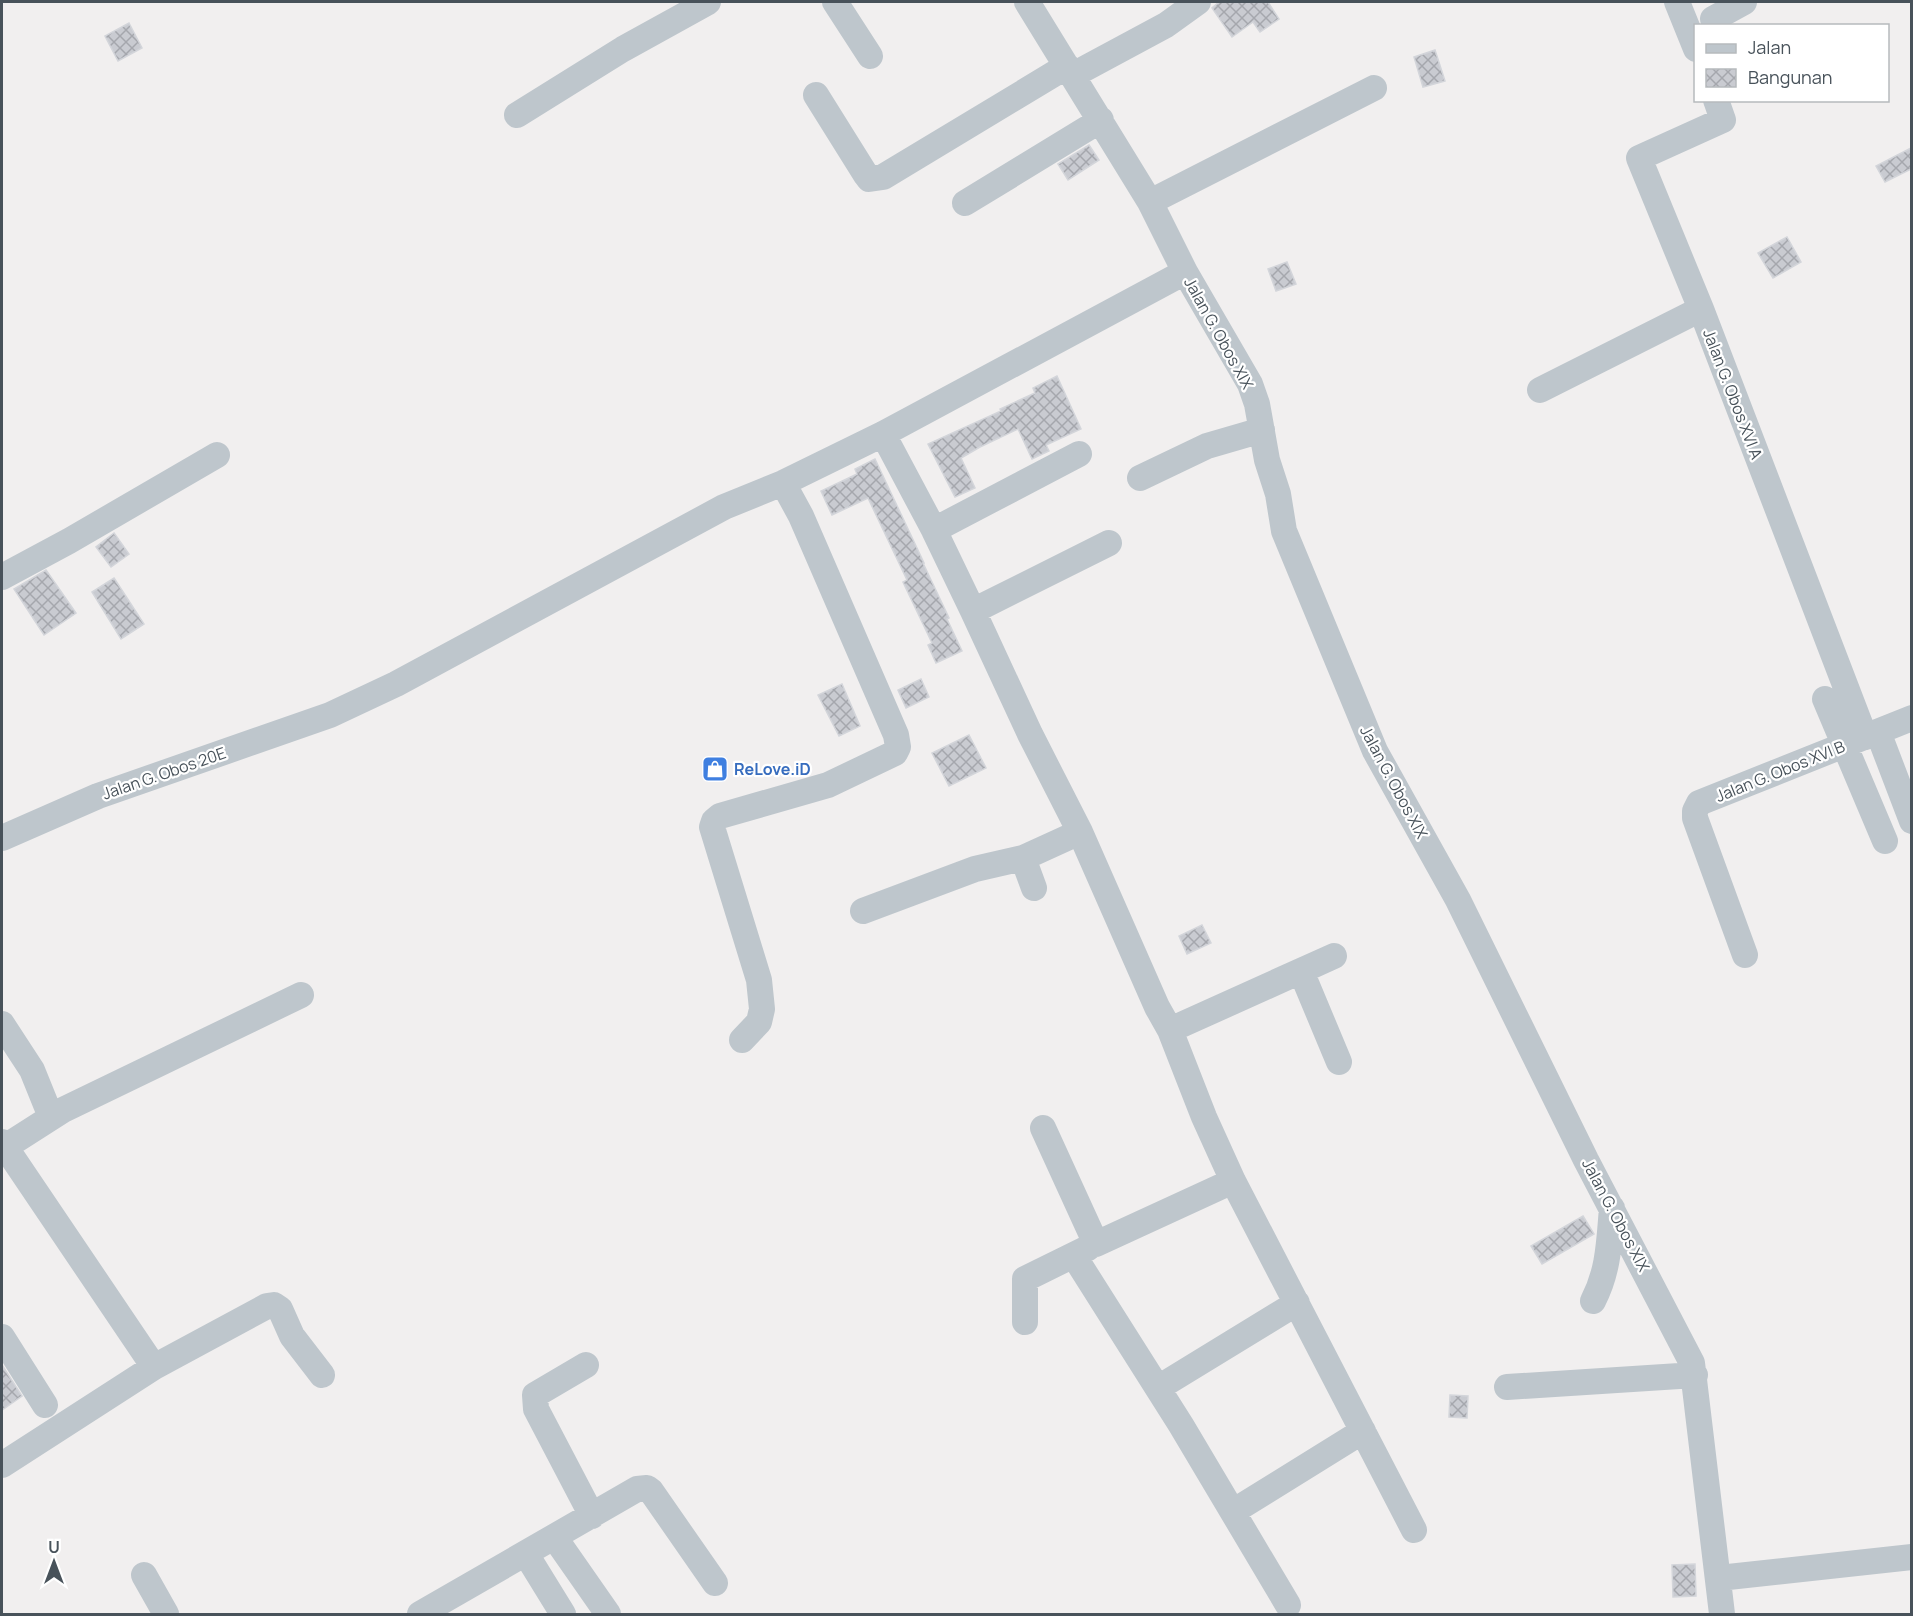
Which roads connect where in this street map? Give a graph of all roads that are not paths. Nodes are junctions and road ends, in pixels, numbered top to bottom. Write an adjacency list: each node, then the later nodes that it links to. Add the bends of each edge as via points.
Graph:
1 (708, 2): 14 (street)
2 (835, 2): 9 (street)
3 (1028, 2): 10 (street, Jalan G. Obos XIX)
4 (1198, 2): 10 (street, via 1166,25)
5 (1677, 2): 8 (street)
6 (1744, 2): 7 (street)
7 (1711, 16)
8 (1694, 46)
9 (870, 56)
10 (1070, 71): 12 (street, via 875,179 866,175); 15 (street, Jalan G. Obos XIX)
11 (1374, 88): 17 (street)
12 (816, 95)
13 (1717, 102): 19 (street, Jalan G. Obos XVI A, via 1723,120 1639,158)
14 (517, 115)
15 (1101, 120): 16 (street); 17 (street, Jalan G. Obos XIX)
16 (965, 202)
17 (1150, 202): 18 (street, Jalan G. Obos XIX)
18 (1185, 272): 21 (street, Jalan G. Obos XIX, via 1250,384); 22 (street, Jalan G. Obos 20E)
19 (1701, 309): 20 (street); 33 (street, Jalan G. Obos XVI A)
20 (1540, 390)
21 (1262, 430): 25 (street, via 1207,446); 53 (street, Jalan G. Obos XIX, via 1284,531 1361,720 1458,900)
22 (882, 434): 26 (street, Jalan G. Obos 20E); 27 (street)
23 (1079, 454): 27 (street)
24 (217, 455): 29 (street)
25 (1140, 478)
26 (783, 483): 36 (street, Jalan G. Obos 20E, via 724,507 396,684 330,714 98,796); 47 (street, via 882,700 898,747 895,753 828,785 714,821 712,827 759,980 759,1022)
27 (934, 530): 30 (street)
28 (1109, 543): 30 (street)
29 (2, 577)
30 (974, 611): 35 (street)
31 (1826, 699): 33 (street)
32 (1911, 718): 33 (street, Jalan G. Obos XVI B)
33 (1862, 738): 34 (street); 37 (street); 41 (street, Jalan G. Obos XVI B, via 1699,803 1695,818)
34 (1911, 821)
35 (1080, 832): 38 (street); 46 (street)
36 (2, 838)
37 (1885, 841)
38 (1023, 858): 39 (street); 40 (street, via 975,869)
39 (1034, 888)
40 (863, 911)
41 (1745, 955)
42 (1334, 957): 43 (street)
43 (1301, 971): 46 (street); 48 (street)
44 (300, 995): 49 (street)
45 (2, 1024): 49 (street, via 32,1070)
46 (1170, 1030): 52 (street)
47 (742, 1040)
48 (1339, 1062)
49 (51, 1117): 51 (street)
50 (1043, 1128): 54 (street)
51 (3, 1146): 60 (street)
52 (1233, 1181): 54 (street); 56 (street)
53 (1612, 1208): 55 (street, via 1607,1265); 62 (street, Jalan G. Obos XIX, via 1687,1351)
54 (1085, 1250): 57 (street, via 1025,1279); 64 (street)
55 (1593, 1301)
56 (1297, 1303): 64 (street); 66 (street)
57 (1025, 1322)
58 (2, 1337): 65 (street)
59 (586, 1365): 69 (street, via 535,1395 534,1400)
60 (154, 1367): 61 (street, via 270,1305 280,1308 292,1336); 67 (street)
61 (322, 1375)
62 (1695, 1375): 63 (street); 75 (street, Jalan G. Obos XIX)
63 (1507, 1387)
64 (1158, 1388): 68 (street)
65 (45, 1405)
66 (1363, 1431): 68 (street); 70 (street)
67 (2, 1465)
68 (1234, 1511): 77 (street)
69 (591, 1516): 71 (street); 76 (street, via 637,1489 647,1488)
70 (1414, 1530)
71 (555, 1538): 72 (street); 82 (street)
72 (526, 1554): 78 (street); 81 (street)
73 (1911, 1557): 75 (street)
74 (144, 1575): 79 (street)
75 (1719, 1578): 83 (street, Jalan G. Obos XIX)
76 (714, 1583)
77 (1288, 1605)
78 (448, 1608): 80 (street)
79 (166, 1614)
80 (420, 1614)
81 (563, 1614)
82 (608, 1614)
83 (1722, 1614)

